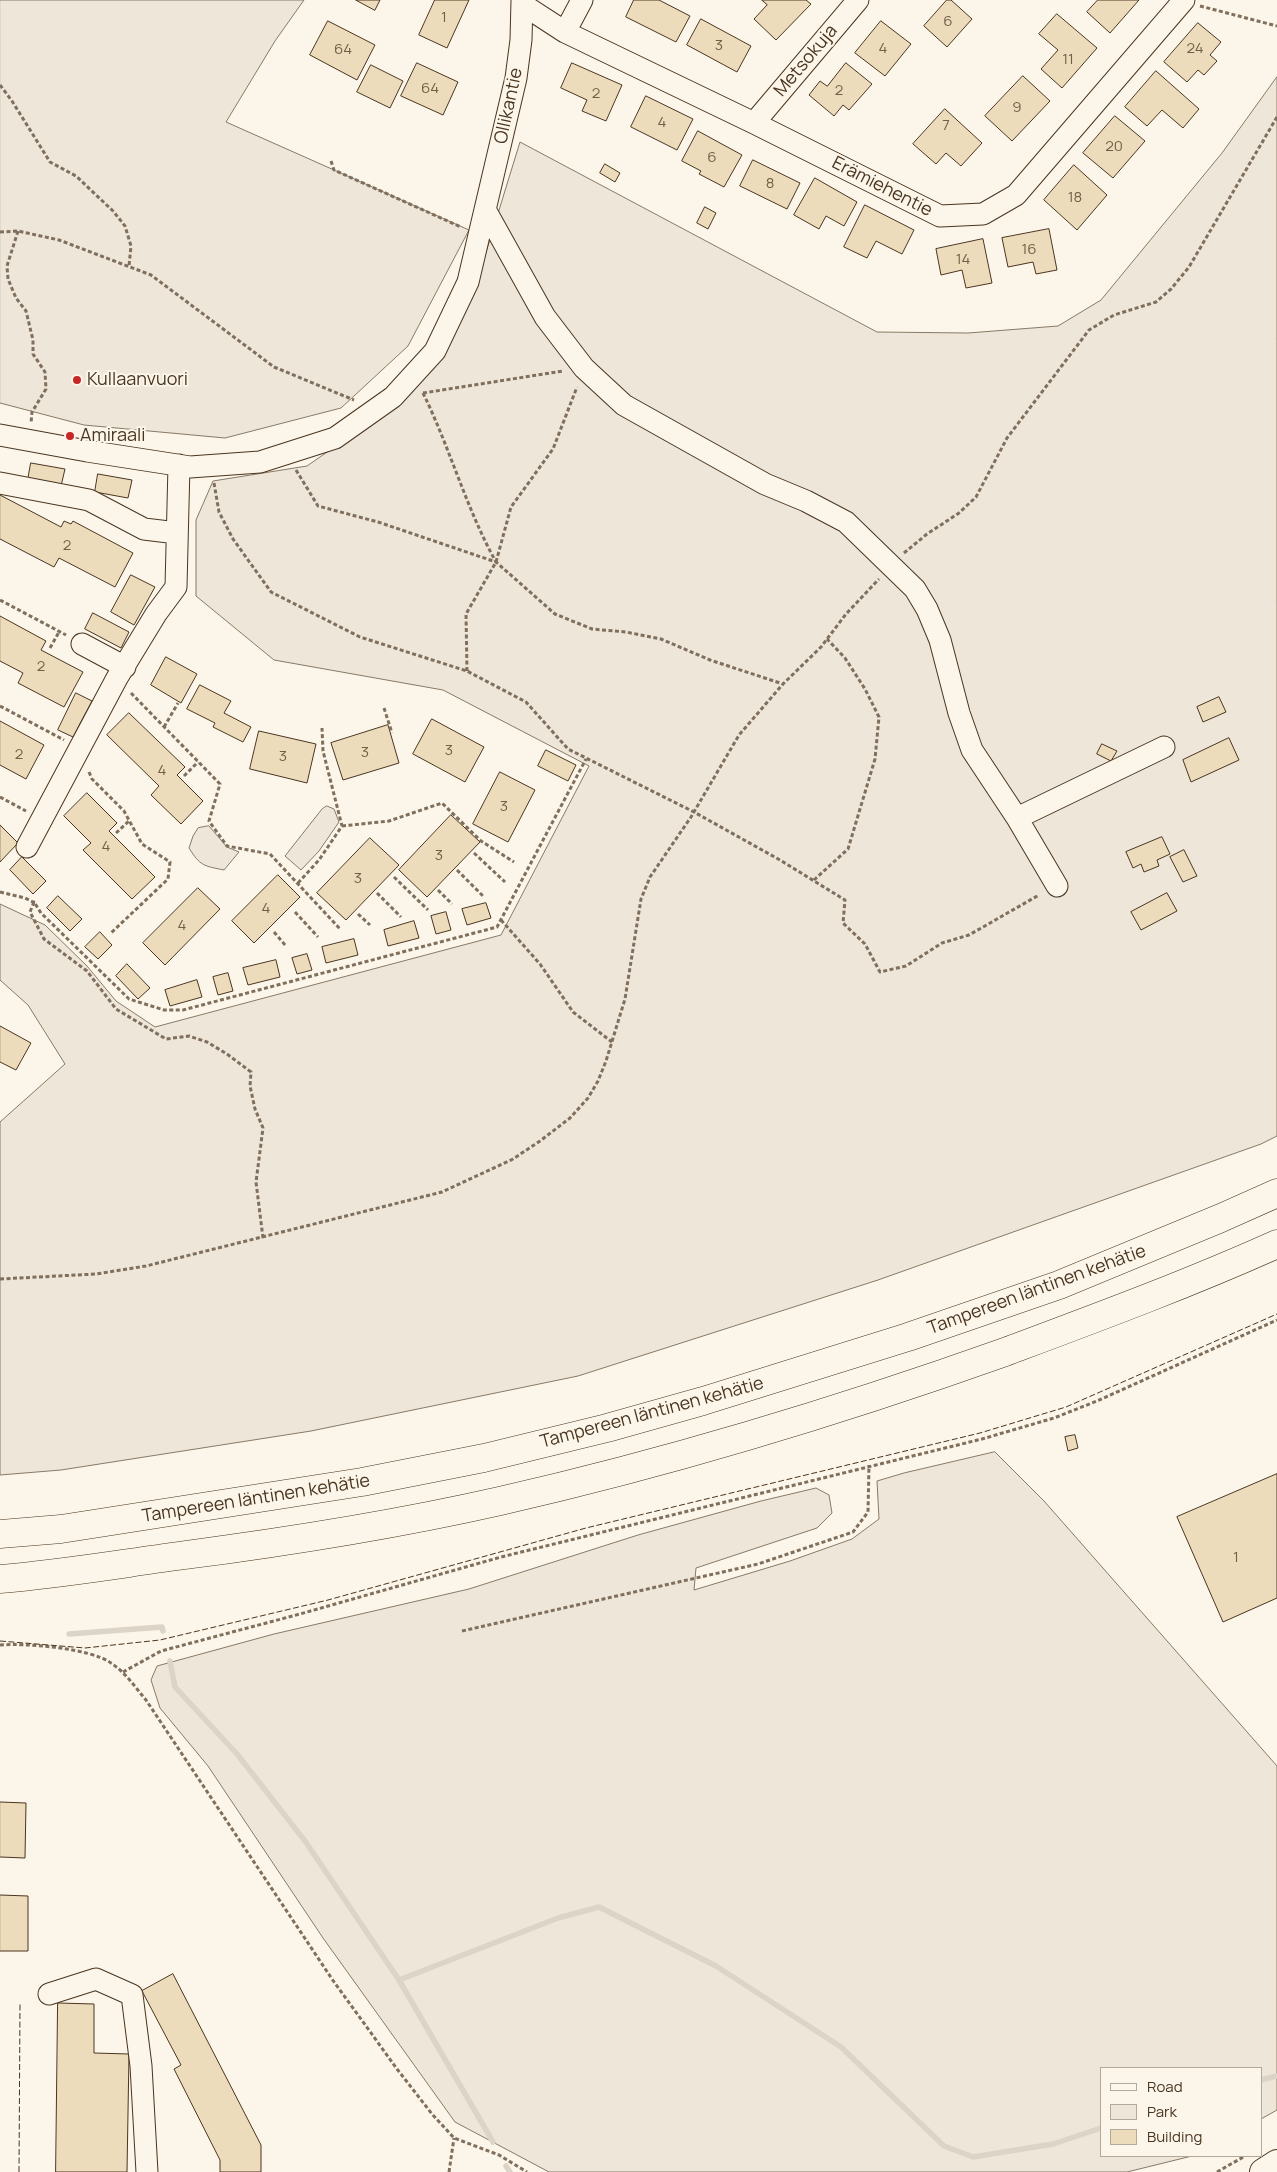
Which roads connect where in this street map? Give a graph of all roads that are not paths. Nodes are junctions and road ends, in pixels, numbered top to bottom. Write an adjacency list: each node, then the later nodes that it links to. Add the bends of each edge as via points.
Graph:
1 (582, 0): 5 (street)
2 (858, 0): 6 (street, Metsokuja)
3 (1184, 1): 6 (street, Erämiehentie, via 1016,195 983,214 940,216)
4 (522, 2): 5 (street, Erämiehentie); 7 (street, Ollikantie, via 516,78)
5 (565, 32): 6 (street, Erämiehentie)
6 (754, 122)
7 (486, 211): 9 (street, Ollikantie, via 468,282 435,351 393,397 335,438 260,462); 15 (street, via 545,317 584,368 624,405 765,484 846,522 915,589 940,640 972,750)
8 (0, 435): 9 (street, Ollikantie)
9 (179, 465): 11 (street)
10 (0, 483): 11 (street, via 89,500 144,530)
11 (177, 534): 13 (street, via 176,587)
12 (82, 644): 13 (street)
13 (121, 672): 16 (street)
14 (1164, 746): 15 (street)
15 (1017, 818): 17 (street)
16 (27, 847)
17 (1057, 886)
18 (1277, 1193): 20 (highway, Tampereen läntinen kehätie, via 1059,1285 908,1338 607,1428 484,1458 362,1482 70,1528)
19 (1277, 1244): 21 (highway, via 1068,1329 923,1381 730,1442 616,1473 496,1502 364,1528 248,1547)
20 (0, 1534)
21 (0, 1579)
22 (49, 1994): 24 (street, via 96,1978 132,1995 141,2066)
23 (1277, 2163): 25 (main road)
24 (147, 2172)
25 (1263, 2172)

